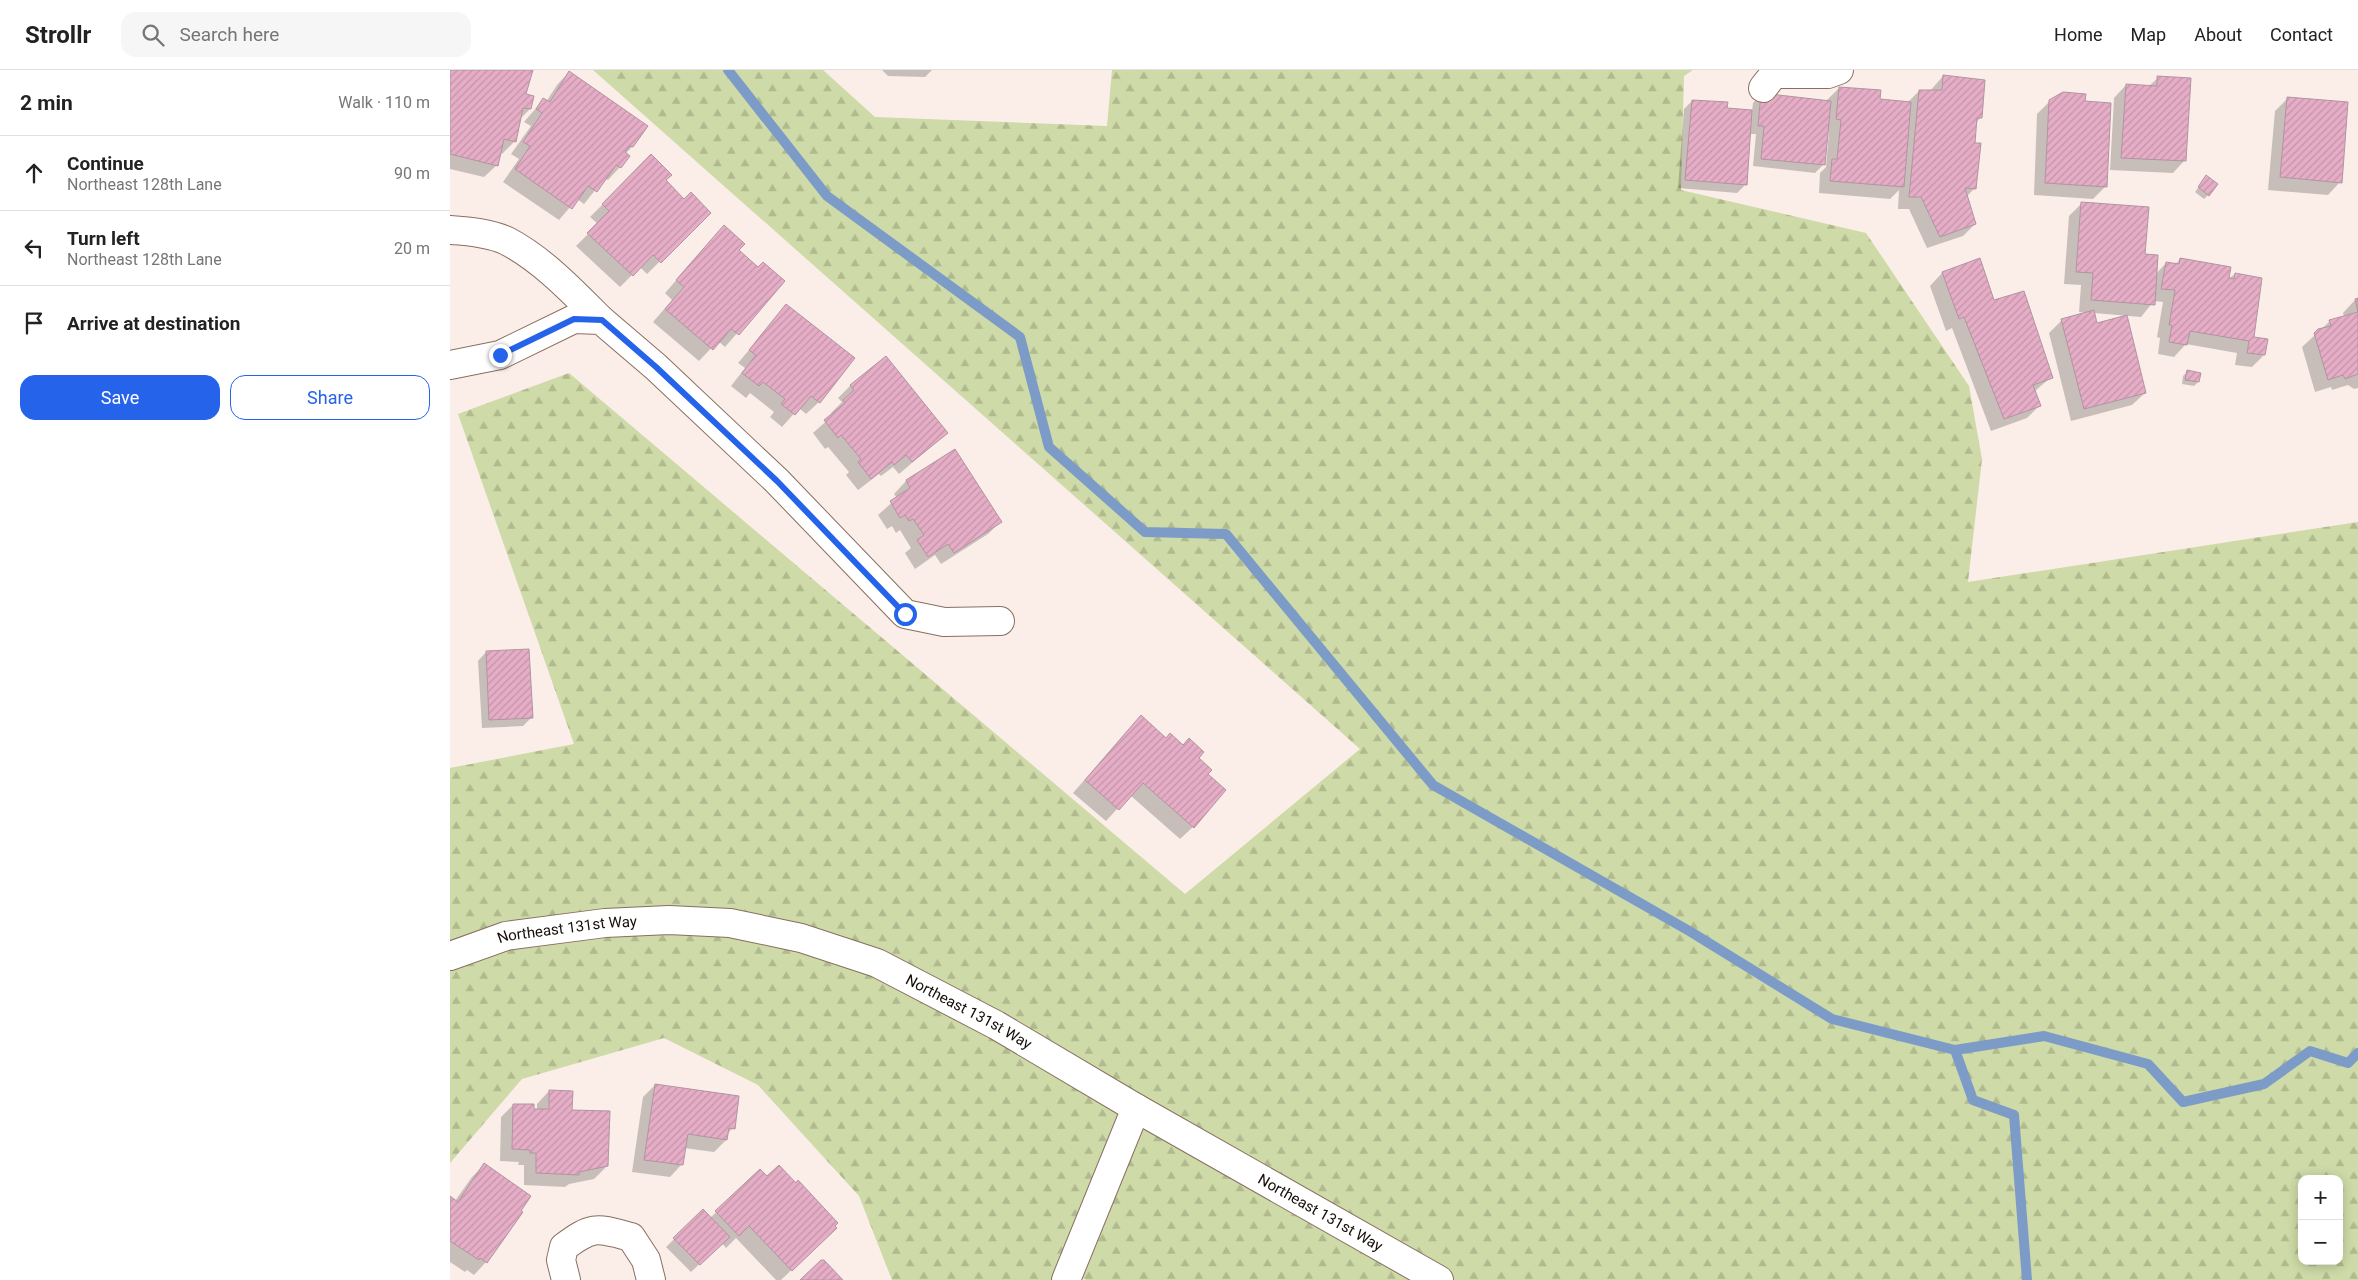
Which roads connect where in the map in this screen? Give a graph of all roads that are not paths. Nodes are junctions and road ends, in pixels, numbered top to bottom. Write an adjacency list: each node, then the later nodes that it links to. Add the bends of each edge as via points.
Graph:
1 (1839, 70): 2 (street, via 1828,74 1774,74)
2 (1763, 88)
3 (450, 230): 4 (street, via 506,241 539,264)
4 (602, 320): 5 (street, via 574,319 500,355); 6 (street, via 777,481 905,614 944,622)
5 (450, 365)
6 (1000, 622)
7 (450, 956): 8 (street, Northeast 131st Way, via 506,936 605,923 668,920 730,923 801,938 877,963 996,1025)
8 (1136, 1108): 11 (street); 12 (street, Northeast 131st Way)
9 (566, 1280): 10 (street, via 561,1260 564,1247 583,1232 601,1230 631,1236 646,1260)
10 (651, 1280)
11 (1066, 1280)
12 (1439, 1280)

